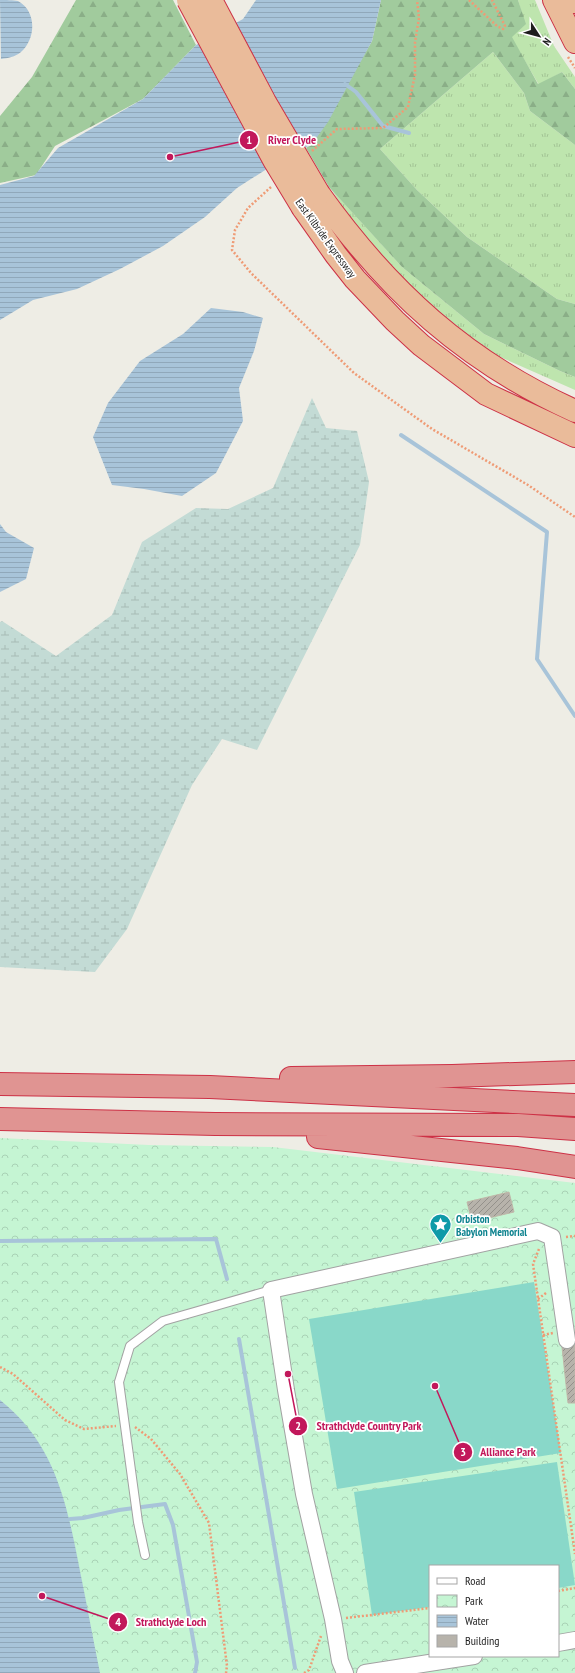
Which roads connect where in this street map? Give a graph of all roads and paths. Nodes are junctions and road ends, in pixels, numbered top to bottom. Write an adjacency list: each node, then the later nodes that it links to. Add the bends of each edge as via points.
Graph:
1 (188, 0): 10 (highway, East Kilbride Expressway, bridge, via 274,160)
2 (211, 0): 10 (highway, East Kilbride Expressway, bridge, via 265,102)
3 (417, 0): 8 (path, via 419,18 415,42 415,75 408,107 383,128 338,129)
4 (469, 0): 5 (path, via 503,29 504,21)
5 (492, 0)
6 (554, 0): 7 (highway)
7 (575, 42)
8 (308, 156)
9 (272, 187): 17 (path, via 248,208 235,230 232,250 251,273 354,373 432,429 528,485)
10 (311, 201): 11 (highway, East Kilbride Expressway, via 336,255 372,298 421,345); 12 (highway, East Kilbride Expressway, via 342,227 392,284 444,332 483,361)
11 (486, 394): 15 (highway, East Kilbride Expressway); 16 (highway)
12 (546, 398): 13 (highway); 14 (highway)
13 (575, 404)
14 (575, 411)
15 (575, 436)
16 (575, 453)
17 (575, 517)
18 (575, 1072): 20 (highway, via 298,1077)
19 (0, 1084): 20 (highway)
20 (210, 1087): 21 (highway)
21 (575, 1106)
22 (0, 1119): 23 (highway)
23 (215, 1124): 24 (highway, via 518,1125); 25 (highway, via 517,1158)
24 (575, 1129)
25 (575, 1167)
26 (545, 1234): 27 (street, via 538,1231); 28 (street, via 552,1237); 31 (path, via 533,1264)
27 (271, 1290): 30 (lane, via 163,1321 130,1346 119,1382); 36 (street, via 304,1494)
28 (566, 1340)
29 (0, 1367): 30 (path, via 13,1374 65,1420 84,1429)
30 (126, 1425): 32 (lane, via 138,1522); 40 (path, via 135,1427 151,1439 180,1474 209,1523)
31 (575, 1554)
32 (145, 1555)
33 (575, 1588): 34 (path)
34 (559, 1591)
35 (429, 1608): 36 (path)
36 (333, 1619): 41 (path, via 319,1623 321,1636 318,1648 309,1670); 42 (street, via 340,1661)
37 (575, 1640): 38 (street)
38 (559, 1643)
39 (468, 1657): 43 (street)
40 (226, 1673)
41 (304, 1673)
42 (345, 1673)
43 (365, 1673)

